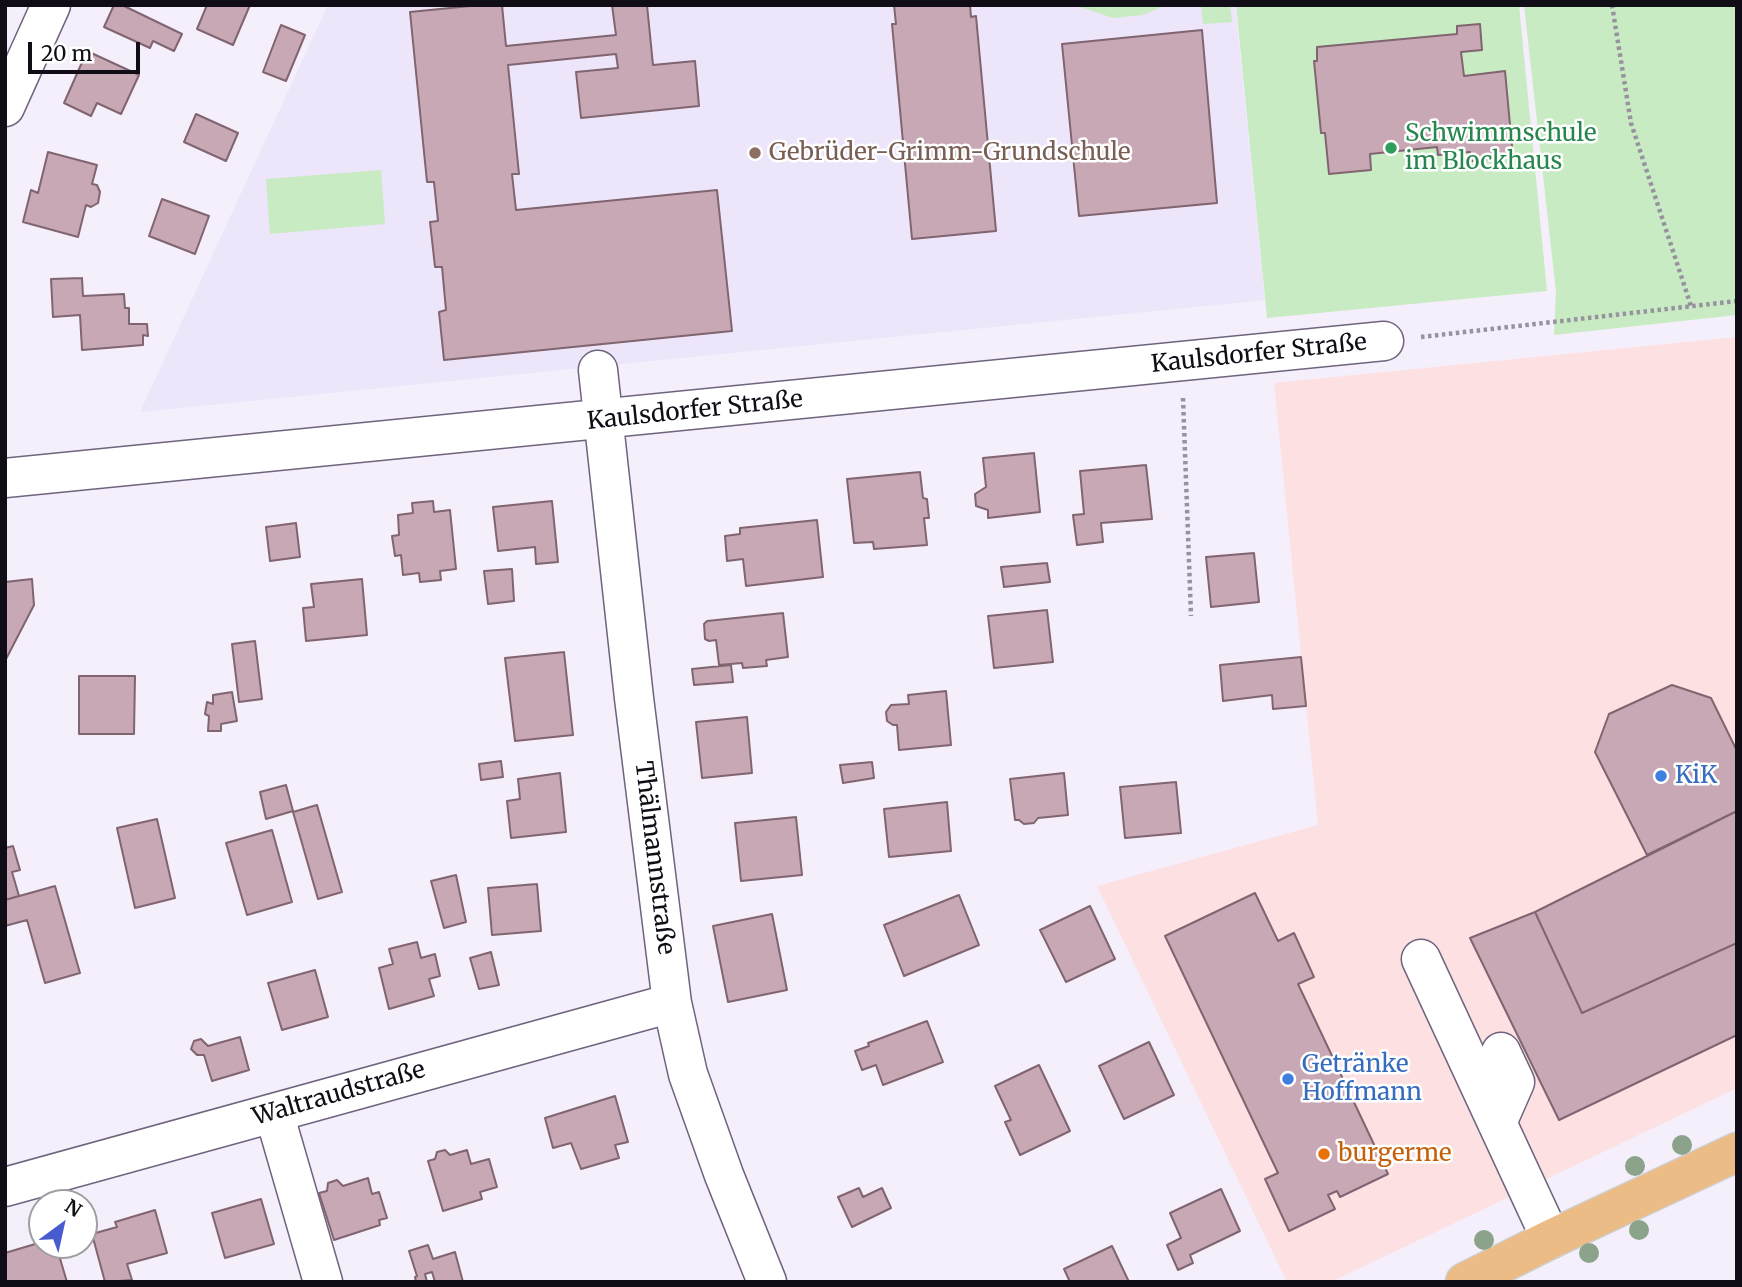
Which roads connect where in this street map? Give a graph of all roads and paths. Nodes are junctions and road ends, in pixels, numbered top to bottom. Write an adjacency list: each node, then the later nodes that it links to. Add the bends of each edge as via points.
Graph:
1 (51, 5): 3 (street)
2 (1612, 5): 5 (path, via 1632,123)
3 (5, 107)
4 (1737, 301): 5 (path)
5 (1691, 306): 6 (path)
6 (1384, 341): 7 (street, Kaulsdorfer Straße)
7 (1182, 362): 9 (street, Kaulsdorfer Straße); 11 (path)
8 (598, 370): 9 (street, Thälmannstraße)
9 (602, 420): 10 (street, Kaulsdorfer Straße); 13 (street, Thälmannstraße)
10 (5, 478)
11 (1191, 616)
12 (1421, 959): 16 (street)
13 (673, 1003): 15 (street, Waltraudstraße); 21 (street, Thälmannstraße, via 688,1074)
14 (1501, 1052): 16 (street, via 1515,1082)
15 (274, 1113): 18 (street, Waltraudstraße); 20 (street)
16 (1497, 1123): 19 (street)
17 (1737, 1152): 19 (main road)
18 (5, 1187)
19 (1551, 1239): 22 (main road)
20 (323, 1282)
21 (767, 1282)
22 (1465, 1282)

